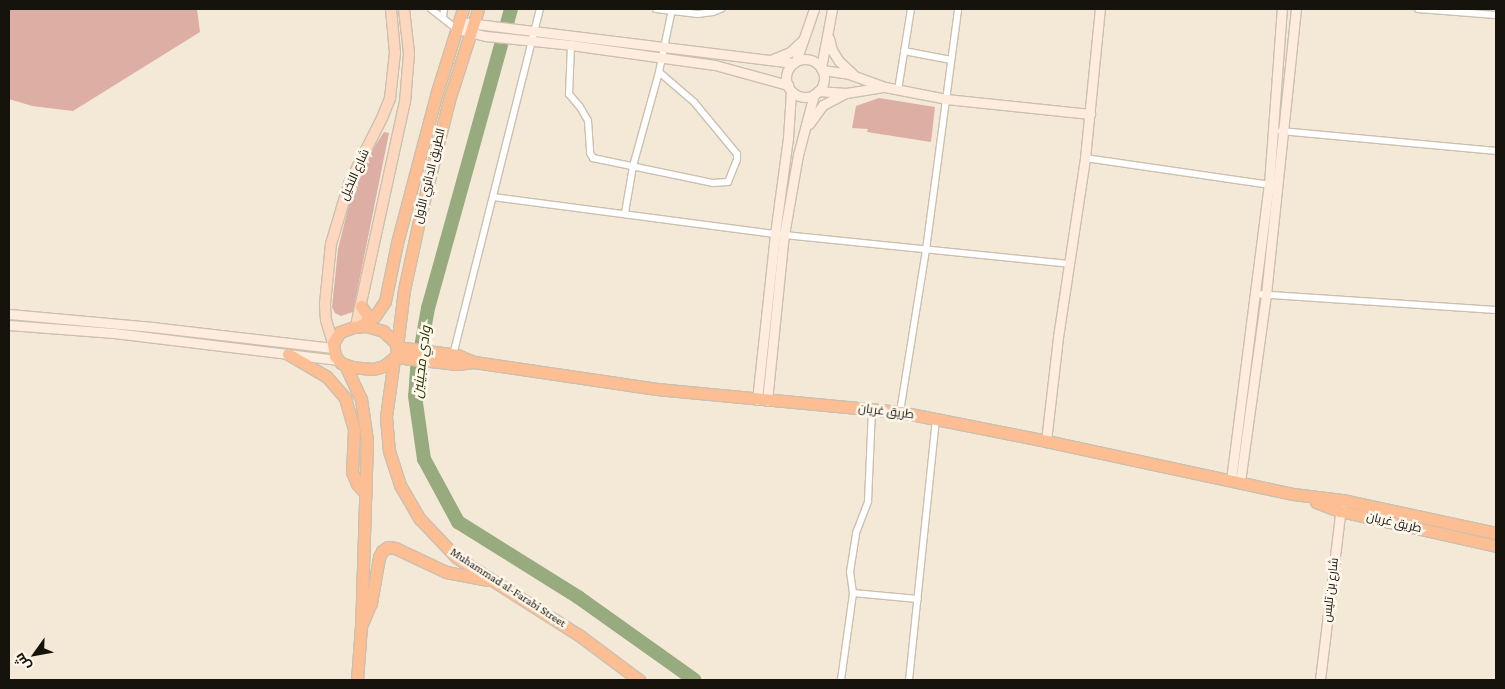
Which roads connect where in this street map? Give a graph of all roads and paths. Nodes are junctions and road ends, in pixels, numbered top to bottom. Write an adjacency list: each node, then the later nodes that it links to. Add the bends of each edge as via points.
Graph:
1 (391, 9): 62 (main road, شارع النخيل, via 395,53 390,98 349,184 331,244 325,304)
2 (404, 9): 56 (main road, via 409,53 405,102)
3 (431, 9): 20 (street)
4 (444, 9): 20 (street)
5 (464, 9): 20 (highway, الطريق الدائري الأول)
6 (478, 9): 21 (highway, الطريق الدائري الأول)
7 (540, 9): 22 (street)
8 (656, 9): 18 (street)
9 (721, 9): 18 (street, via 706,14)
10 (814, 9): 25 (street)
11 (832, 9): 23 (street)
12 (911, 9): 27 (street)
13 (958, 9): 30 (street)
14 (1100, 9): 41 (street)
15 (1282, 9): 43 (street)
16 (1296, 9): 44 (street)
17 (1418, 9): 19 (street)
18 (672, 10): 28 (street)
19 (1496, 15)
20 (452, 22): 21 (street); 59 (highway, الطريق الدائري الأول, via 387,295)
21 (472, 28): 22 (street, via 487,25); 24 (street, via 486,36); 63 (highway, الطريق الدائري الأول, via 450,97 420,216)
22 (529, 30): 24 (street); 28 (street)
23 (828, 34): 32 (street); 34 (street, via 839,61)
24 (528, 40): 26 (street); 49 (street)
25 (802, 41): 29 (street, via 790,52); 31 (street)
26 (571, 45): 28 (street); 47 (street, via 569,94 588,121 590,154 593,158)
27 (904, 51): 30 (street); 37 (street)
28 (663, 53): 29 (street); 33 (street); 36 (street, via 716,65)
29 (770, 60): 31 (street)
30 (951, 60): 40 (street)
31 (795, 62): 32 (street, via 808,59); 36 (street, via 787,73)
32 (822, 69): 34 (street); 38 (street, via 824,81)
33 (659, 72): 47 (street); 47 (street, via 694,102 736,154 737,160 728,182 721,184)
34 (857, 77): 35 (street)
35 (885, 87): 37 (street); 39 (street)
36 (790, 88): 38 (street, via 802,96); 51 (street)
37 (898, 90): 40 (street)
38 (816, 93): 39 (street); 42 (street)
39 (846, 93): 42 (street, via 823,106)
40 (946, 99): 41 (street); 52 (street)
41 (1090, 114): 46 (street)
42 (804, 130): 51 (street)
43 (1273, 131): 44 (street); 48 (street)
44 (1283, 131): 45 (street); 48 (street)
45 (1496, 151)
46 (1085, 158): 48 (street); 53 (street)
47 (633, 166): 50 (street)
48 (1273, 185): 54 (street); 55 (street)
49 (493, 197): 50 (street); 65 (street)
50 (625, 213): 51 (street)
51 (779, 234): 52 (street); 69 (street)
52 (926, 250): 53 (street); 71 (street)
53 (1068, 264): 73 (street)
54 (1256, 294): 55 (street); 74 (street)
55 (1266, 294): 57 (street); 74 (street)
56 (361, 306): 59 (highway, via 367,315); 61 (main road)
57 (1496, 310)
58 (9, 314): 62 (street)
59 (375, 316): 61 (highway, الطريق الدائري الأول)
60 (9, 325): 64 (street, via 114,333)
61 (358, 326): 62 (highway, via 340,332); 63 (highway, via 383,331 393,338)
62 (333, 346): 67 (highway)
63 (395, 352): 66 (highway, طريق غريان); 67 (highway, via 384,366 373,369); 79 (highway, Muhammad al-Farabi Street, via 386,429 400,485 437,539 456,557)
64 (288, 354): 67 (street); 75 (highway, via 327,377 345,398 354,430 352,472 356,484)
65 (453, 355): 66 (highway, طريق غريان); 68 (highway, طريق غريان)
66 (434, 356): 68 (highway, طريق غريان, via 457,364)
67 (342, 362): 75 (highway, via 357,387 365,418)
68 (474, 362): 69 (highway, طريق غريان, via 657,389)
69 (762, 400): 70 (highway, طريق غريان)
70 (872, 409): 71 (highway, طريق غريان); 80 (street, via 867,508 856,533 850,572)
71 (900, 412): 72 (highway, طريق غريان)
72 (936, 420): 73 (highway, طريق غريان); 81 (street)
73 (1046, 441): 74 (highway, طريق غريان)
74 (1235, 481): 76 (highway, طريق غريان)
75 (366, 494): 82 (highway)
76 (1341, 506): 77 (highway, طريق غريان); 78 (highway, طريق غريان); 87 (street, شارع بن تليس)
77 (1496, 533)
78 (1496, 546)
79 (492, 580): 82 (highway, via 446,572 388,548 379,557 371,603); 84 (highway, Muhammad al-Farabi Street, via 580,636)
80 (853, 593): 81 (street); 85 (street)
81 (918, 599): 86 (street)
82 (361, 626): 83 (highway)
83 (357, 680)
84 (639, 680)
85 (841, 680)
86 (909, 680)
87 (1320, 680)

